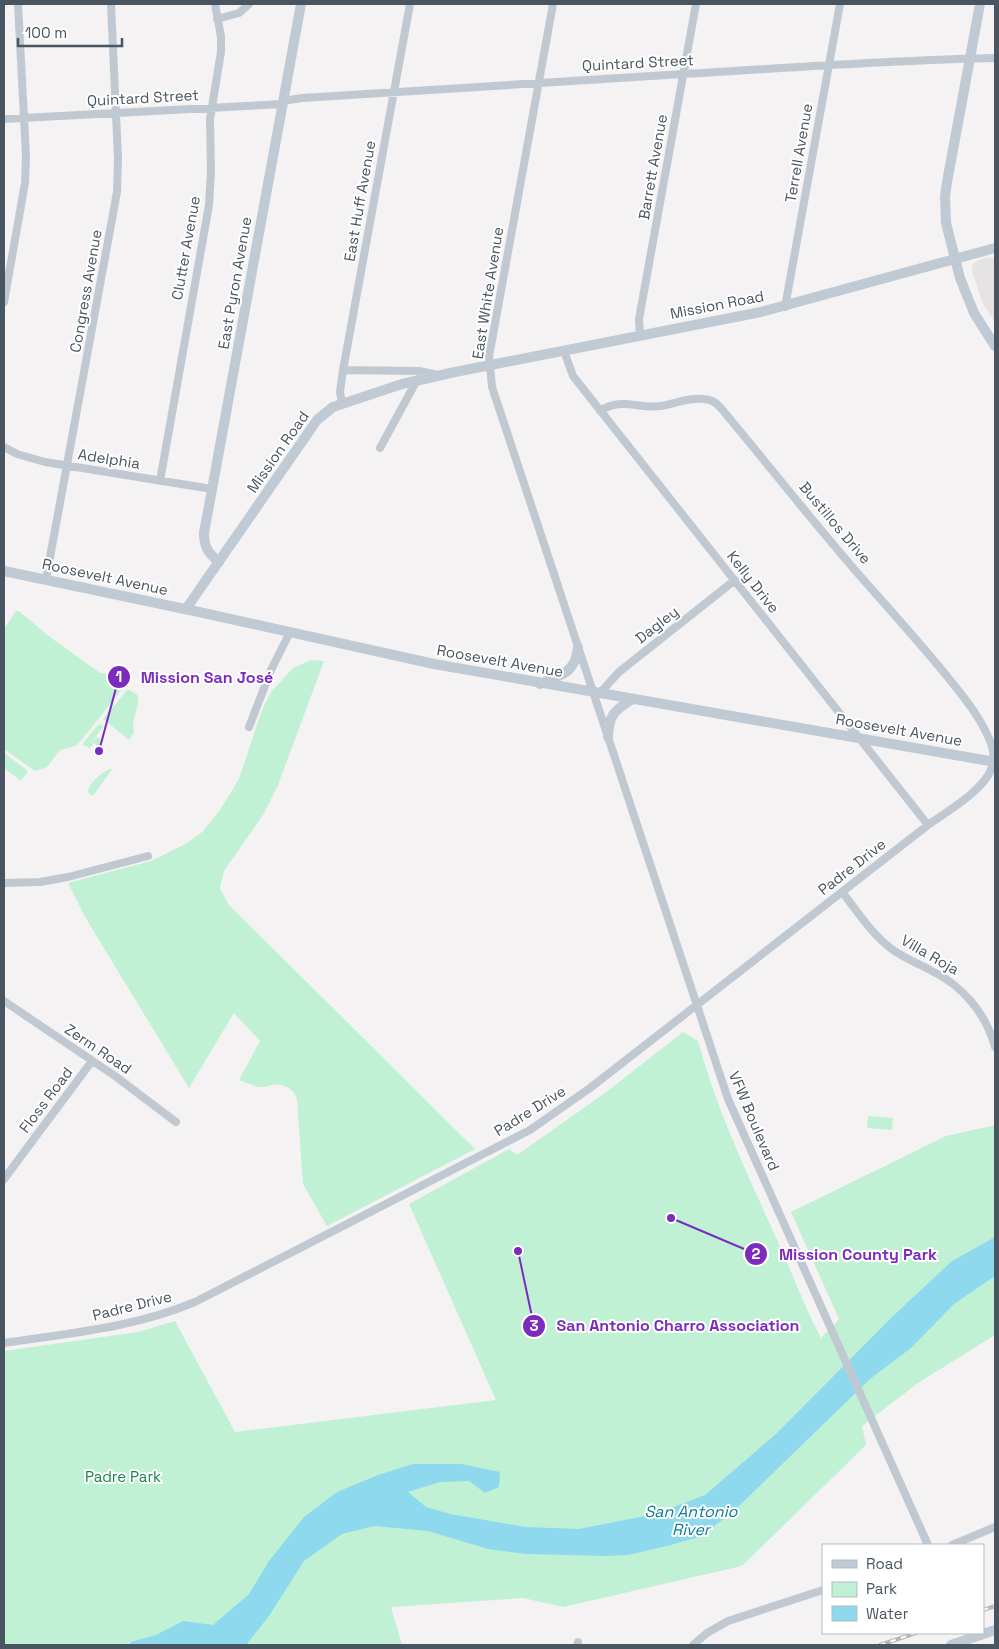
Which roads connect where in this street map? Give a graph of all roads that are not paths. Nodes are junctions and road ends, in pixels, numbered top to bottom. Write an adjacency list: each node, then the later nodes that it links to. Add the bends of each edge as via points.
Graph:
1 (18, 4): 22 (street)
2 (111, 4): 20 (street, Congress Avenue)
3 (215, 4): 11 (street, Clutter Avenue)
4 (249, 4): 11 (street, via 240,12)
5 (301, 4): 18 (main road, East Pyron Avenue)
6 (410, 4): 17 (street, East Huff Avenue)
7 (553, 4): 16 (street, East White Avenue)
8 (696, 4): 15 (street, Barrett Avenue)
9 (840, 4): 14 (street, Terrell Avenue)
10 (980, 4): 12 (main road)
11 (218, 19): 19 (street, Clutter Avenue, via 221,52)
12 (970, 58): 13 (street, Quintard Street); 14 (street, Quintard Street); 24 (main road, via 945,197 946,222)
13 (995, 58)
14 (829, 65): 15 (street, Quintard Street); 26 (street, Terrell Avenue)
15 (683, 74): 16 (street, Quintard Street); 27 (street, Barrett Avenue, via 639,319)
16 (539, 82): 17 (street, Quintard Street); 30 (street, East White Avenue, via 490,346)
17 (394, 92): 18 (street, Quintard Street); 31 (street, East Huff Avenue)
18 (283, 102): 19 (street, Quintard Street); 40 (main road, East Pyron Avenue)
19 (211, 108): 20 (street, Quintard Street); 39 (street, Clutter Avenue, via 208,205)
20 (117, 113): 22 (street, Quintard Street); 38 (street, Congress Avenue, via 117,192)
21 (4, 118): 22 (street, Quintard Street)
22 (24, 118): 25 (street, via 25,184)
23 (995, 248): 24 (main road, Mission Road)
24 (954, 258): 26 (main road, Mission Road); 28 (main road, via 974,314)
25 (4, 302)
26 (786, 307): 27 (main road, Mission Road)
27 (640, 336): 29 (main road, Mission Road)
28 (995, 346)
29 (564, 352): 30 (main road, Mission Road); 35 (street, Kelly Drive, via 573,376)
30 (490, 366): 32 (main road, Mission Road); 47 (street, East White Avenue, via 492,387)
31 (343, 370): 32 (street, Mission Road, via 419,371); 34 (street, East Huff Avenue)
32 (440, 375): 33 (main road, Mission Road)
33 (417, 380): 34 (main road, Mission Road); 37 (street)
34 (342, 404): 41 (main road, Mission Road, via 326,411 317,420)
35 (600, 411): 44 (street, Kelly Drive); 54 (street, Bustillos Drive, via 608,405 660,406 701,398 720,407 963,696 991,742)
36 (4, 447): 38 (street, Adelphia, via 28,458)
37 (380, 448)
38 (68, 466): 39 (street, Adelphia); 43 (street, Congress Avenue)
39 (160, 481): 40 (street, Adelphia)
40 (212, 489): 41 (main road, East Pyron Avenue, via 204,543)
41 (219, 562): 45 (main road, Mission Road)
42 (4, 571): 43 (main road, Roosevelt Avenue)
43 (46, 579): 45 (main road, Roosevelt Avenue)
44 (735, 580): 49 (street, Dagley); 53 (street, Kelly Drive)
45 (186, 609): 46 (main road, Roosevelt Avenue)
46 (290, 632): 48 (main road, Roosevelt Avenue); 51 (street)
47 (578, 647): 48 (main road, via 577,659 569,670); 49 (street, East White Avenue)
48 (540, 684): 49 (main road, Roosevelt Avenue)
49 (596, 694): 50 (main road, Roosevelt Avenue); 52 (street, VFW Boulevard)
50 (630, 700): 52 (main road, via 610,718); 53 (main road, Roosevelt Avenue)
51 (249, 727)
52 (608, 737): 60 (street, VFW Boulevard)
53 (859, 738): 54 (main road, Roosevelt Avenue); 55 (street, Kelly Drive)
54 (994, 762): 55 (street, Padre Drive, via 977,788)
55 (928, 825): 58 (street, Padre Drive)
56 (148, 856): 57 (street, via 68,877)
57 (4, 883)
58 (842, 892): 60 (street, Padre Drive); 61 (street, Villa Roja, via 893,950 946,979 966,995 987,1024)
59 (4, 1001): 62 (street, Zerm Road)
60 (696, 1006): 67 (street, Padre Drive, via 530,1130 195,1302 129,1324); 69 (street, VFW Boulevard, via 728,1099)
61 (995, 1047)
62 (92, 1061): 63 (street, Zerm Road); 65 (street, Floss Road)
63 (176, 1122)
64 (4, 1164): 65 (street)
65 (11, 1170): 66 (street, Floss Road)
66 (4, 1179)
67 (4, 1343)
68 (995, 1527): 70 (street)
69 (928, 1544)
70 (954, 1544)
71 (822, 1590): 73 (street, via 728,1622)
72 (970, 1636): 74 (main road)
73 (693, 1645)
74 (951, 1645)

